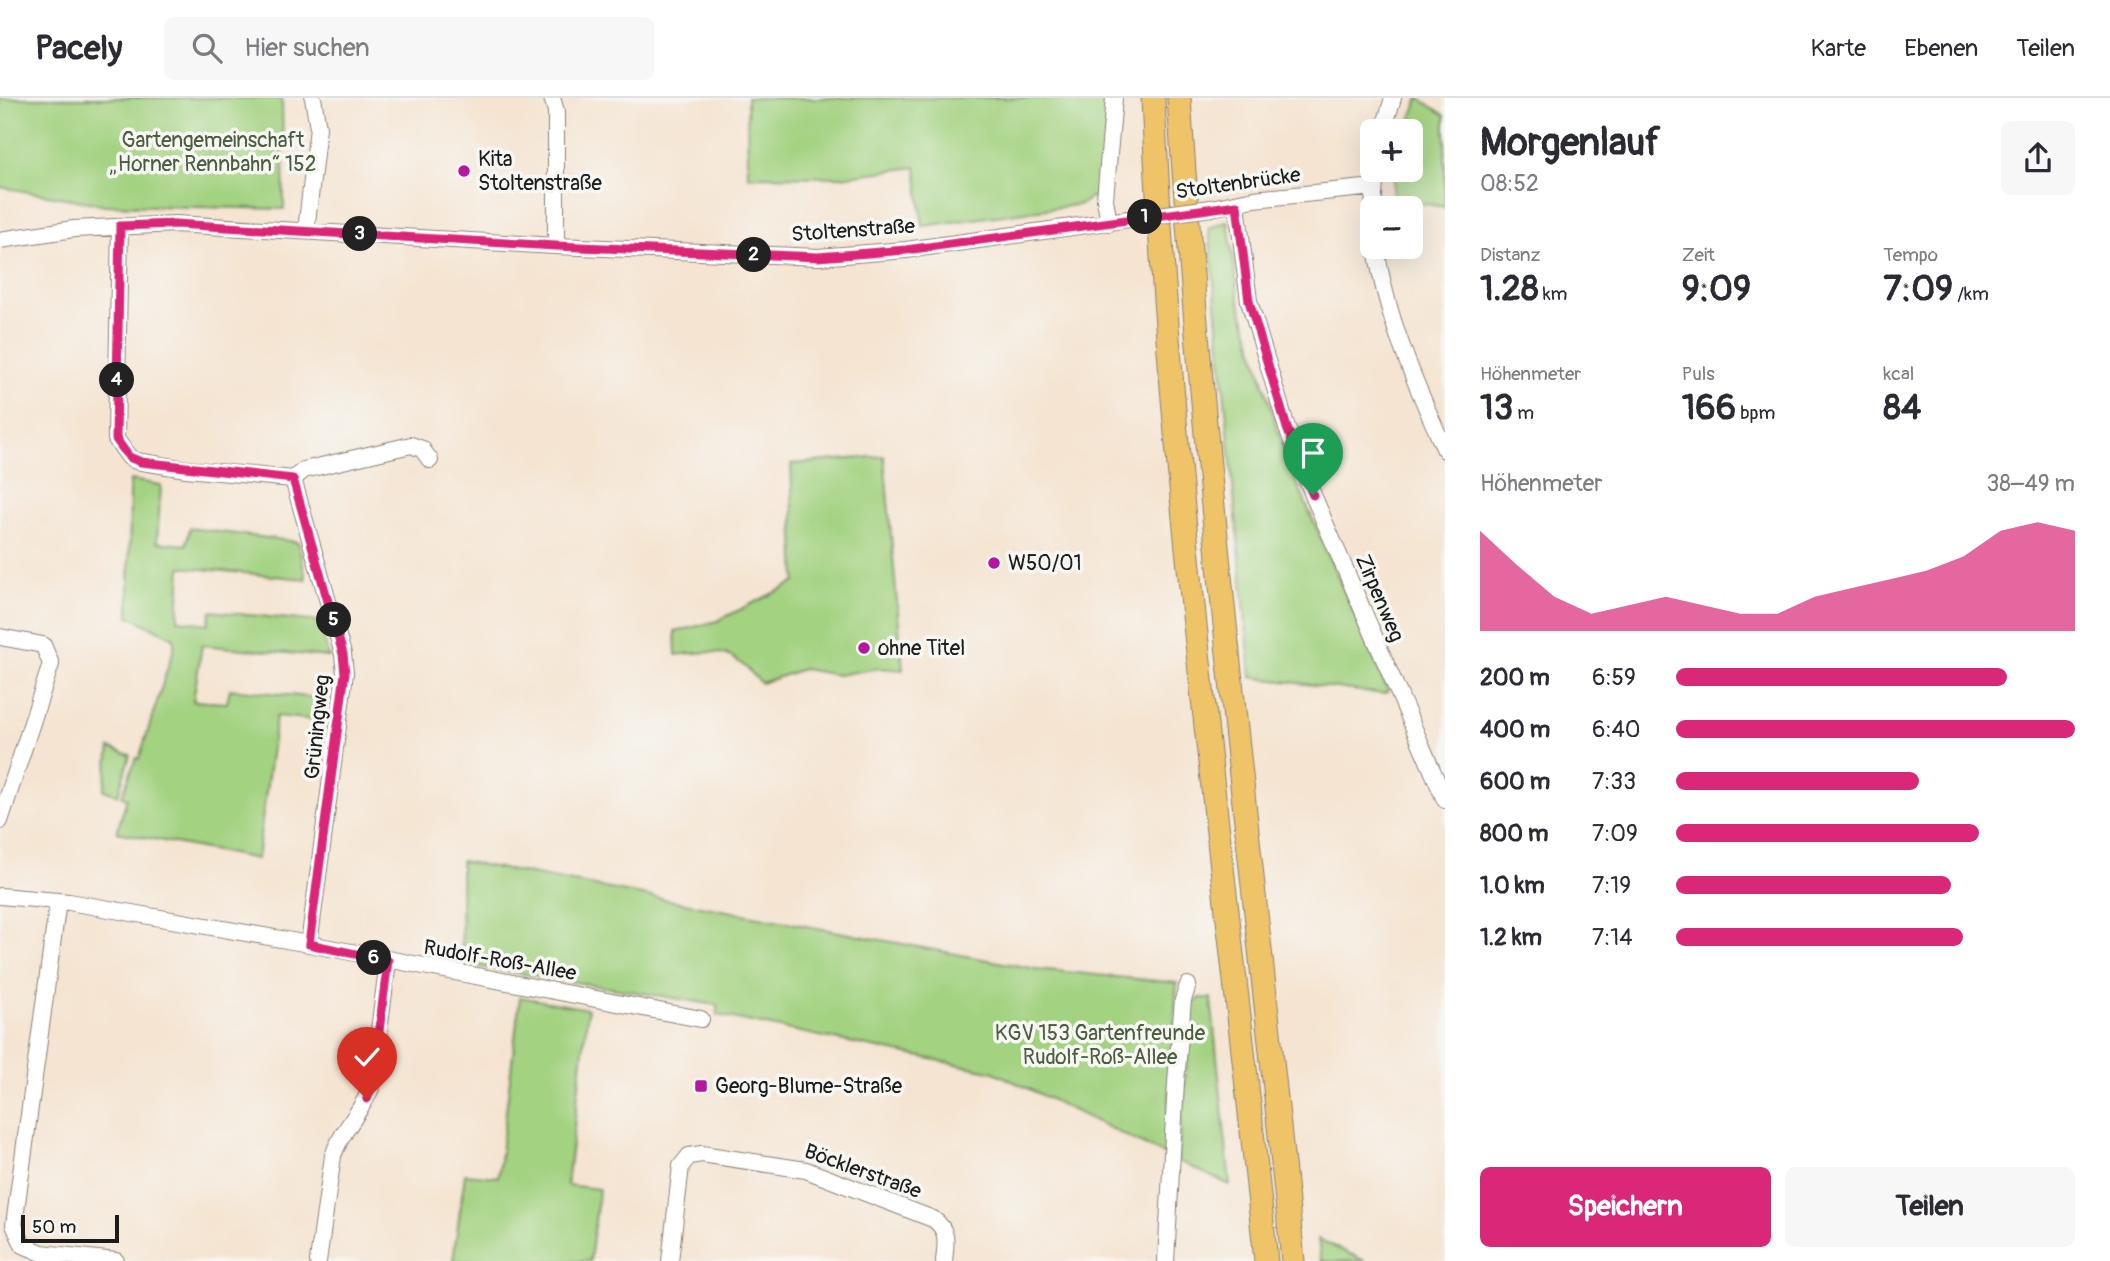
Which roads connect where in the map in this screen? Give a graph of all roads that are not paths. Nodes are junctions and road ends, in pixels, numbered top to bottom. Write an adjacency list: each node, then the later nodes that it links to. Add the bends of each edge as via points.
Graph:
1 (313, 98): 14 (street, via 318,128)
2 (552, 98): 16 (street, via 556,111)
3 (1114, 98): 12 (street, via 1105,198)
4 (1153, 98): 36 (highway, via 1166,318 1190,582)
5 (1179, 98): 37 (highway, via 1217,564)
6 (1393, 98): 7 (street)
7 (1387, 119)
8 (1375, 182): 9 (street)
9 (1374, 187): 10 (street); 11 (street, Stoltenbrücke, via 1254,199)
10 (1374, 196)
11 (1237, 205): 12 (street, Stoltenbrücke, bridge); 23 (street, Zirpenweg, via 1249,301 1287,428)
12 (1109, 223): 16 (street, Stoltenstraße, via 818,257)
13 (120, 226): 14 (street, Stoltenstraße); 15 (street, Stoltenstraße); 20 (street, via 116,439 129,457 141,462)
14 (306, 231): 16 (street, Stoltenstraße)
15 (0, 240)
16 (556, 246)
17 (1378, 259): 18 (street, via 1386,299)
18 (1445, 450)
19 (430, 460): 20 (street, via 422,449 411,445 304,470)
20 (293, 479): 27 (street, Grüningweg, via 345,673)
21 (0, 637): 22 (street, via 43,645 51,664)
22 (7, 775): 24 (street)
23 (1445, 800)
24 (0, 821)
25 (0, 896): 26 (street, Rudolf-Roß-Allee)
26 (58, 901): 27 (street, Rudolf-Roß-Allee); 31 (street, via 14,1225 23,1245 42,1253)
27 (309, 944): 28 (street, Rudolf-Roß-Allee)
28 (388, 961): 30 (street, Rudolf-Roß-Allee); 32 (street, via 372,1085 333,1156)
29 (1188, 985): 35 (street, via 1177,1068)
30 (701, 1019)
31 (116, 1261)
32 (318, 1261)
33 (670, 1261): 34 (street, Böcklerstraße, via 681,1166 689,1156 702,1154 806,1170 933,1219 946,1234)
34 (944, 1261)
35 (1166, 1261)
36 (1266, 1261)
37 (1293, 1261)

